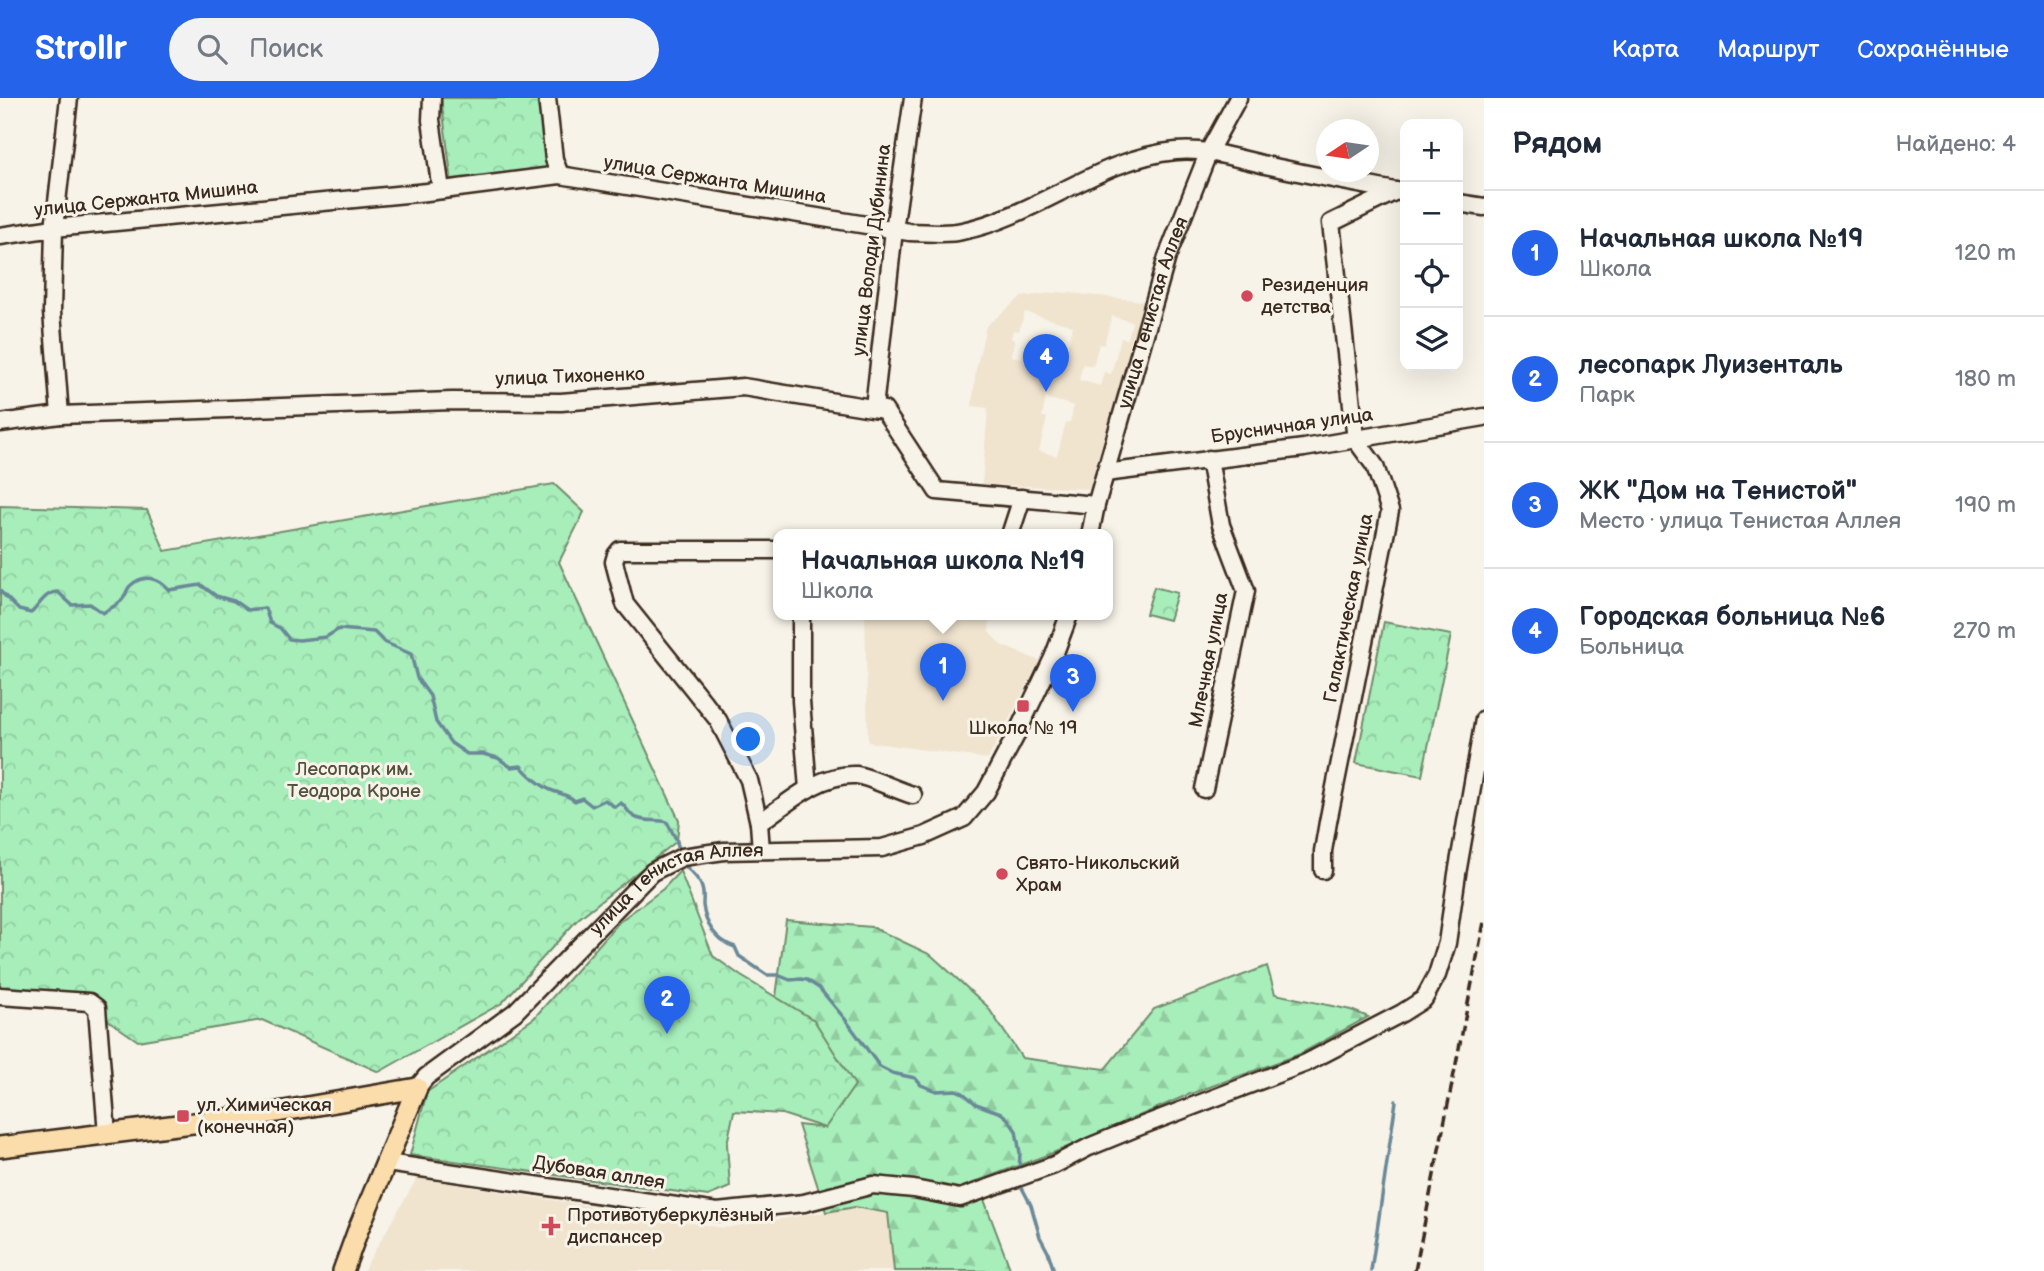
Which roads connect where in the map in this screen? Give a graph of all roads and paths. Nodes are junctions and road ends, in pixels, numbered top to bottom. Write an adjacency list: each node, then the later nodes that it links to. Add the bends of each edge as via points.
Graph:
1 (69, 98): 13 (street)
2 (432, 98): 8 (street)
3 (547, 98): 7 (street)
4 (914, 98): 14 (street, улица Володи Дубинина)
5 (1238, 98): 6 (street, улица Тенистая Аллея)
6 (1209, 152): 9 (street, улица Сержанта Мишина); 14 (street, улица Сержанта Мишина, via 1175,151 1143,158 996,222 960,232); 22 (street, улица Тенистая Аллея, via 1167,257)
7 (560, 176): 8 (street, улица Сержанта Мишина); 14 (street, улица Сержанта Мишина)
8 (441, 190): 13 (street, улица Сержанта Мишина)
9 (1400, 192)
10 (1400, 192): 20 (street, Галактическая улица, via 1331,223)
11 (1463, 204): 12 (street)
12 (1484, 207)
13 (54, 228): 15 (street, улица Сержанта Мишина); 17 (street, via 52,312)
14 (894, 230): 16 (street, улица Володи Дубинина)
15 (0, 236)
16 (874, 408): 17 (street, улица Тихоненко, via 743,387 561,402 452,401); 23 (street, via 884,410 937,491)
17 (60, 415): 19 (street, улица Тихоненко)
18 (1484, 417): 20 (street, Брусничная улица)
19 (0, 423)
20 (1356, 440): 21 (street, Брусничная улица); 36 (street, Галактическая улица, via 1375,467 1390,511 1328,822)
21 (1209, 459): 22 (street, Брусничная улица); 32 (street, Млечная улица, via 1221,525 1246,591)
22 (1105, 473): 24 (street, улица Тенистая Аллея)
23 (1022, 498): 24 (street); 25 (street)
24 (1096, 505): 26 (street, улица Тенистая Аллея)
25 (1012, 529)
26 (1091, 529)
27 (773, 550): 34 (street, via 620,550 614,562 625,604 718,720 749,780)
28 (801, 620): 31 (street)
29 (1067, 620): 35 (street, улица Тенистая Аллея, via 1010,747 986,792 964,818 883,848)
30 (1484, 719): 41 (street, Дубовая аллея, via 1447,943 1437,975 1424,999 1307,1063 960,1198 873,1185 804,1203 717,1212)
31 (808, 789): 33 (street, via 830,778 857,775); 34 (street)
32 (1205, 789)
33 (913, 795)
34 (759, 823): 35 (street)
35 (761, 850): 38 (street, улица Тенистая Аллея, via 682,857 652,872 515,1012)
36 (1323, 870)
37 (0, 996): 39 (street, via 94,1004)
38 (417, 1088): 39 (main road, via 267,1114); 41 (main road, улица Тенистая Аллея)
39 (107, 1134): 40 (main road)
40 (0, 1147)
41 (387, 1163): 42 (main road, улица Тенистая Аллея)
42 (343, 1271)

